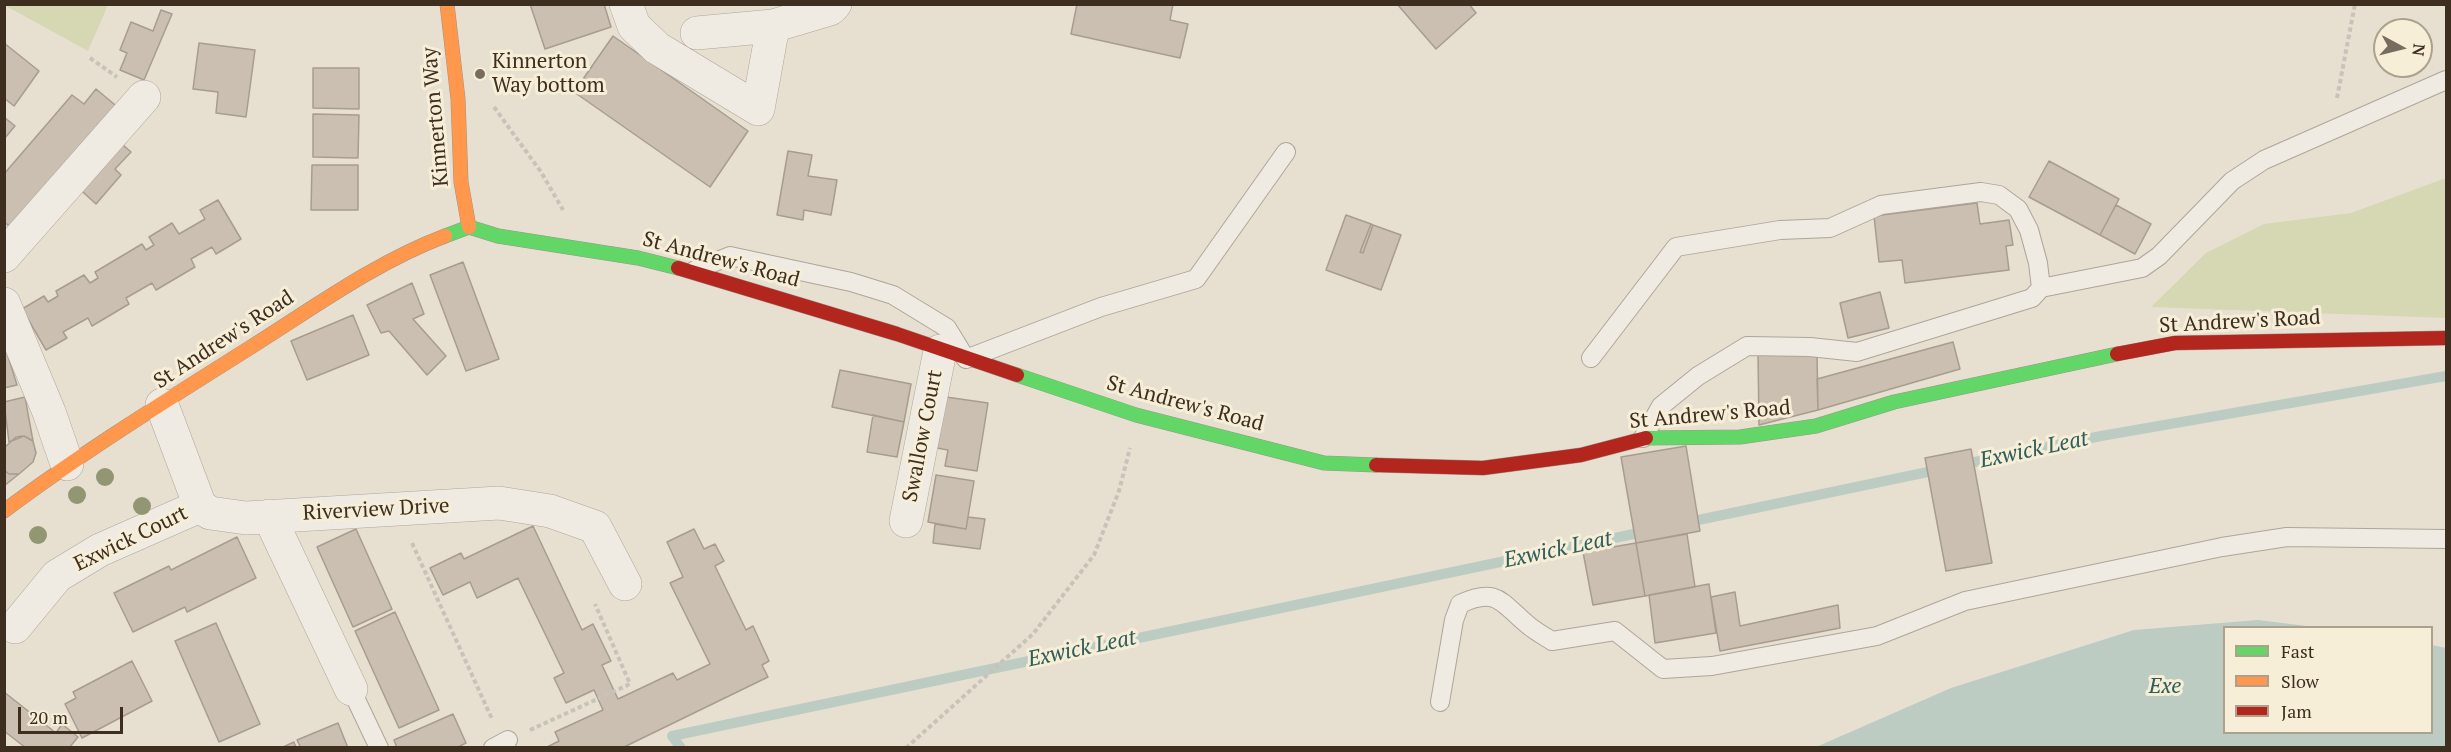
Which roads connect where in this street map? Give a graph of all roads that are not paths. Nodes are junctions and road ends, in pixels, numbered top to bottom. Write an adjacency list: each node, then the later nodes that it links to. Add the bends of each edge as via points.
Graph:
1 (447, 4): 9 (street, Kinnerton Way, via 458,99 461,182)
2 (626, 4): 4 (street, via 634,26 657,48 758,109)
3 (835, 4): 4 (street, via 830,9)
4 (773, 26): 5 (street)
5 (697, 33)
6 (2446, 80): 12 (lane, via 2264,160 2232,181 2160,256 2142,268)
7 (144, 97): 10 (street)
8 (1286, 152): 15 (lane, via 1196,279)
9 (469, 227): 11 (street, St Andrew's Road, via 498,236); 17 (street, St Andrew's Road, via 419,246 332,296)
10 (4, 256)
11 (693, 271): 15 (street, St Andrew's Road); 15 (lane, via 730,256 893,295 947,328)
12 (2041, 288): 16 (lane, via 2029,230 2018,209 1999,195 1981,192 1881,205 1830,228 1780,230 1676,248); 18 (lane, via 2032,298 1857,352 1747,346 1698,376 1661,406)
13 (4, 304): 19 (street)
14 (2446, 338): 18 (street, St Andrew's Road, via 2175,344 1894,402 1816,426 1740,437)
15 (953, 355): 18 (street, St Andrew's Road, via 1136,415 1324,463 1483,468 1581,455); 23 (street, Swallow Court)
16 (1591, 358)
17 (162, 405): 19 (street, St Andrew's Road); 20 (street)
18 (1643, 438)
19 (67, 464): 21 (street, St Andrew's Road)
20 (200, 506): 22 (street, Riverview Drive, via 210,513 246,518); 26 (street, Exwick Court, via 100,550 57,576)
21 (4, 512)
22 (269, 516): 25 (street, Riverview Drive, via 499,503 550,512 595,527); 27 (street)
23 (906, 521)
24 (2446, 539): 28 (lane, via 2286,537 2222,547 1965,601 1877,636 1712,666 1663,669 1615,631 1552,641 1527,625 1507,604 1489,596 1473,597 1460,604 1454,620)
25 (625, 584)
26 (15, 627)
27 (351, 689): 29 (lane)
28 (1440, 702)
29 (379, 747)

